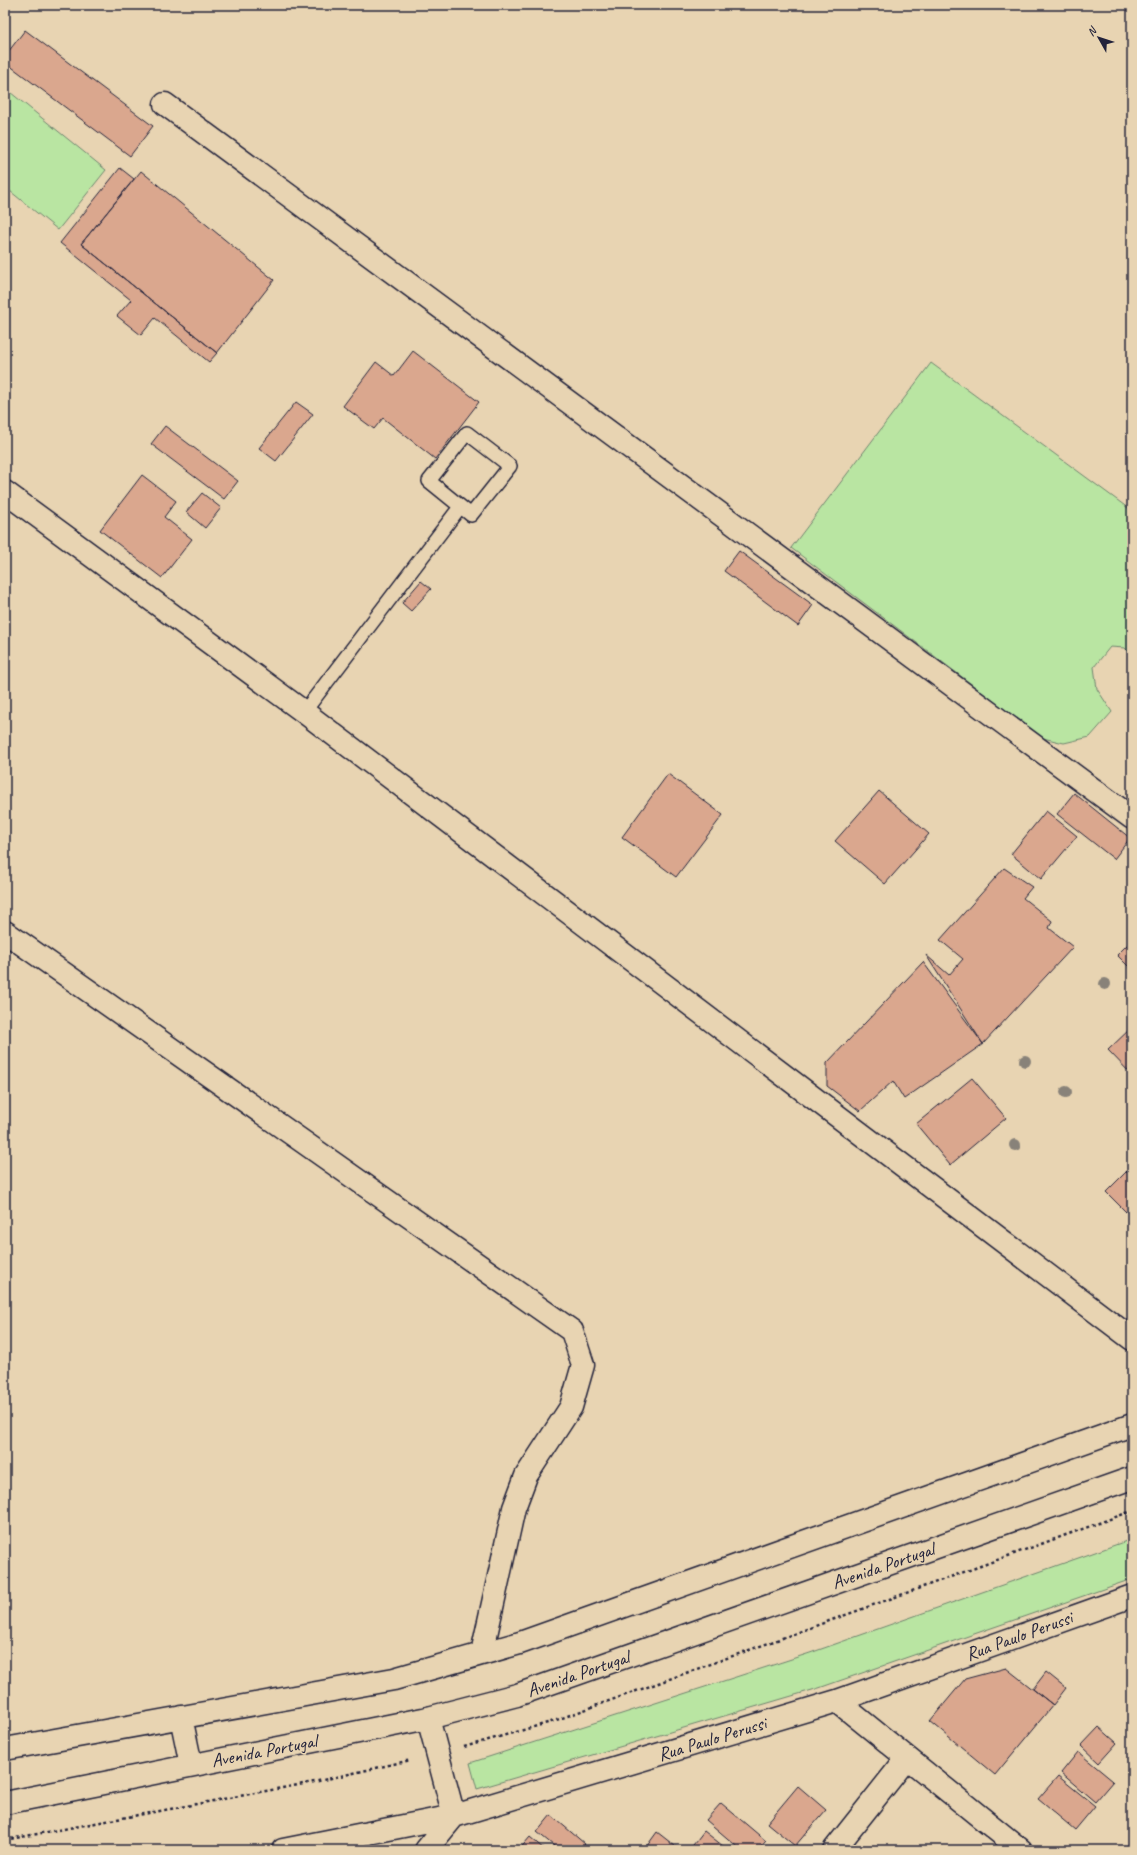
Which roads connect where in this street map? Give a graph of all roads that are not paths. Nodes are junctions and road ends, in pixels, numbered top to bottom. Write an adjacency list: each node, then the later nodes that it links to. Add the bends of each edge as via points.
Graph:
1 (165, 104): 5 (street)
2 (5, 492): 4 (street)
3 (460, 507): 3 (lane, via 471,515 510,466 467,433 429,481); 4 (lane)
4 (304, 712): 7 (street)
5 (1132, 818)
6 (5, 932): 11 (street, via 572,1331 583,1365 571,1407 526,1476 517,1502)
7 (1132, 1340)
8 (1132, 1425): 11 (street)
9 (1132, 1478): 14 (street, Avenida Portugal, via 517,1695)
10 (1132, 1596): 12 (street, Rua Paulo Perussi)
11 (482, 1654): 13 (street, via 394,1679)
12 (837, 1701): 16 (street); 19 (street, Rua Paulo Perussi)
13 (181, 1717): 15 (street); 17 (street)
14 (428, 1718): 17 (street, Avenida Portugal); 19 (street)
15 (5, 1749)
16 (907, 1758): 22 (street); 23 (street)
17 (191, 1765): 18 (street, Avenida Portugal)
18 (5, 1803)
19 (454, 1816): 20 (street, Rua Paulo Perussi); 21 (street)
20 (283, 1850)
21 (426, 1850)
22 (834, 1850)
23 (1021, 1850)

